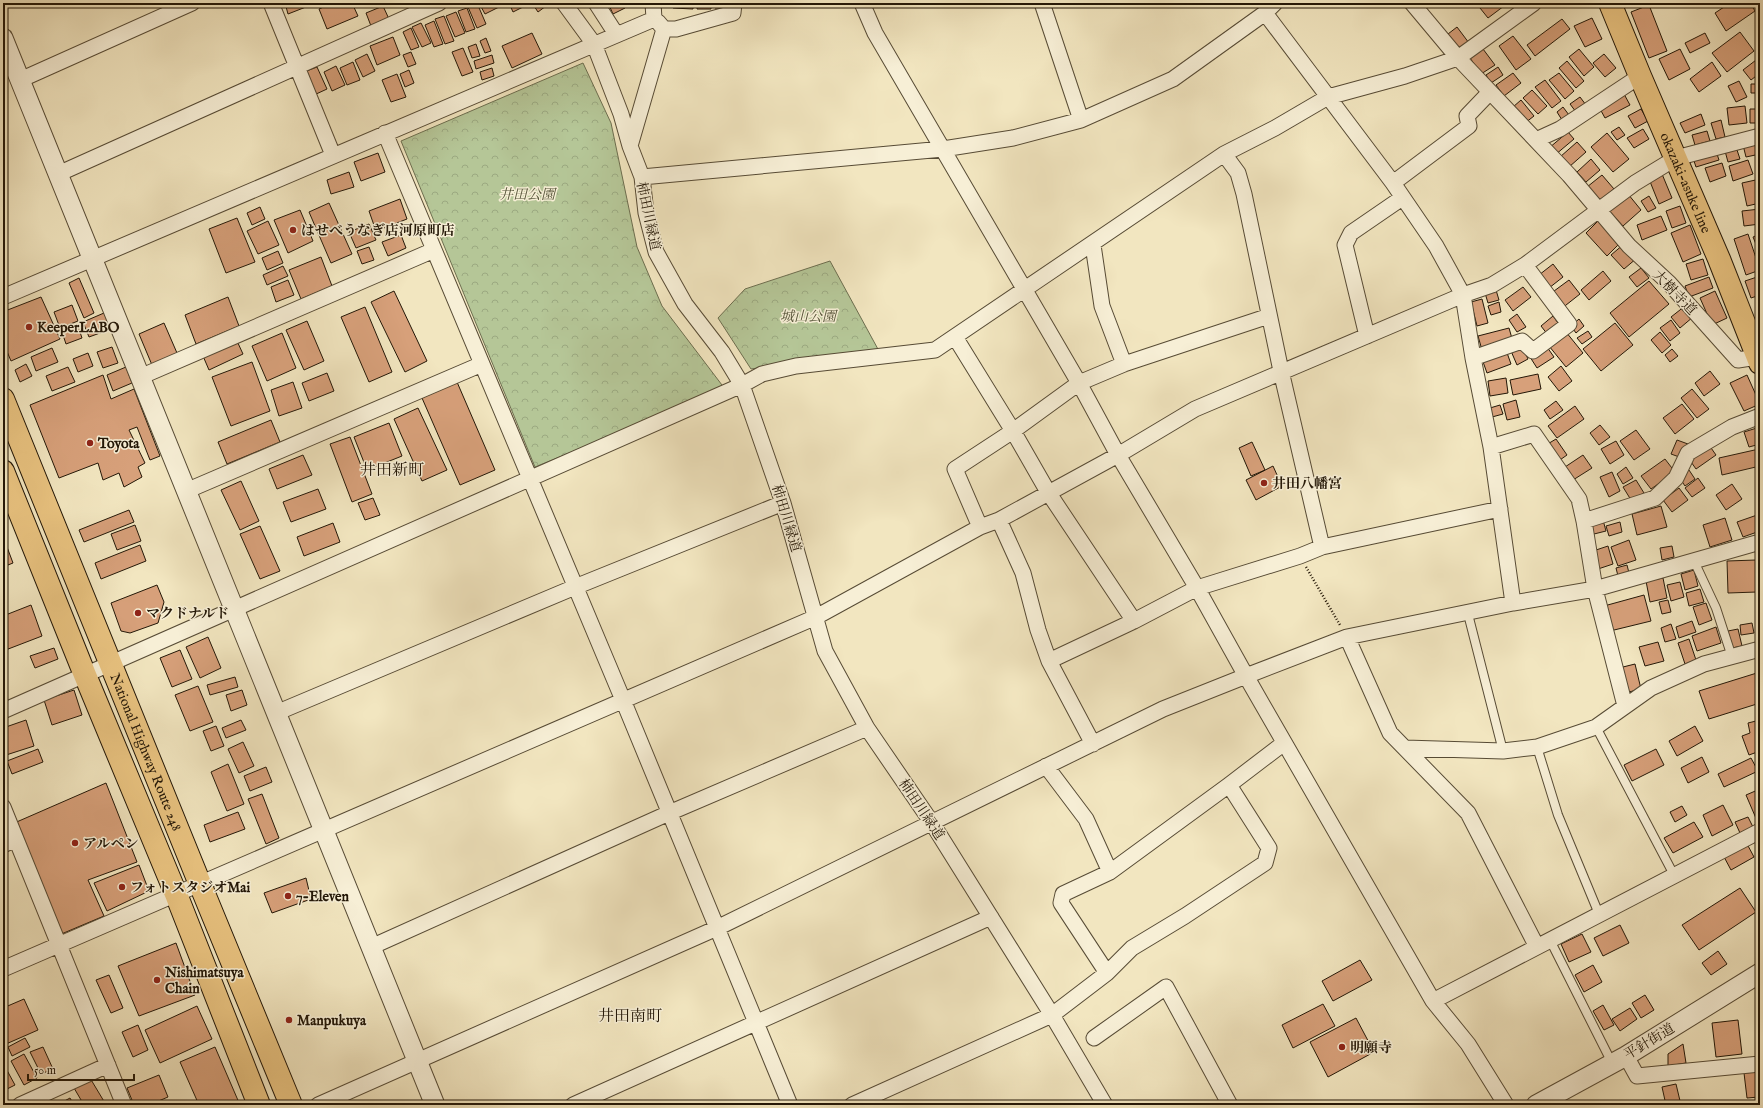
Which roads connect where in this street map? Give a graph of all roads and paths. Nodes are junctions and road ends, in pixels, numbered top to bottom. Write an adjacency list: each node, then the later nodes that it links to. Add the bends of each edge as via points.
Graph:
1 (192, 3): 21 (street)
2 (271, 3): 19 (street)
3 (438, 3): 19 (street)
4 (564, 3): 17 (street, 柿田川緑道)
5 (596, 3): 15 (street)
6 (654, 3): 14 (street)
7 (734, 3): 14 (street, via 733,13 676,29)
8 (862, 3): 29 (street, via 875,33)
9 (1042, 3): 24 (street)
10 (1412, 3): 18 (street)
11 (1534, 3): 18 (street)
12 (1610, 3): 20 (main road, okazaki-asuke line)
13 (1270, 8): 23 (street); 24 (street, via 1173,79)
14 (659, 24): 15 (street); 28 (street)
15 (616, 34): 17 (street)
16 (3, 38): 21 (street)
17 (594, 44): 25 (street); 28 (street, 柿田川緑道, via 621,114)
18 (1458, 58): 22 (street); 23 (street)
19 (297, 66): 31 (street); 33 (street)
20 (1640, 76): 27 (street, via 1560,129); 32 (main road, okazaki-asuke line)
21 (20, 80): 33 (street)
22 (1490, 92): 27 (street); 35 (street, via 1467,116 1469,126)
23 (1328, 98): 30 (street); 35 (street)
24 (1081, 120): 29 (street, via 1014,138)
25 (385, 133): 31 (street); 39 (street)
26 (1760, 136): 32 (street)
27 (1536, 140): 37 (street)
28 (630, 146): 34 (street, 柿田川緑道)
29 (943, 149): 34 (street); 42 (street)
30 (1224, 154): 38 (street); 45 (street, via 1238,173 1244,194)
31 (333, 155): 40 (street)
32 (1676, 158): 37 (street, via 1635,183); 49 (main road, okazaki-asuke line)
33 (58, 174): 40 (street)
34 (642, 177): 55 (street, 柿田川緑道, via 646,214 656,252 685,304 722,352)
35 (1393, 183): 36 (street)
36 (1402, 198): 43 (street, via 1436,246); 46 (street, via 1351,233 1345,245)
37 (1599, 210): 41 (street); 49 (street, 大樹寺道, via 1629,246 1669,283 1738,360)
38 (1093, 245): 42 (street); 51 (street, via 1102,306)
39 (434, 250): 50 (street); 53 (street)
40 (92, 258): 44 (street); 53 (street)
41 (1525, 265): 43 (street, via 1492,285); 48 (street, via 1569,324 1533,351 1522,341)
42 (1024, 290): 47 (street); 54 (street)
43 (1463, 294): 46 (street); 48 (street)
44 (3, 297)
45 (1269, 316): 51 (street); 52 (street)
46 (1367, 336): 52 (street)
47 (955, 337): 55 (street, via 936,350 796,366 762,374); 58 (street)
48 (1473, 358): 59 (street)
49 (1759, 358)
50 (482, 364): 62 (street); 63 (street)
51 (1124, 364): 54 (street)
52 (1281, 371): 60 (street, via 1196,409); 71 (street)
53 (140, 377): 63 (street)
54 (1079, 383): 58 (street); 60 (street)
55 (742, 385): 62 (street); 65 (street, 柿田川緑道)
56 (3, 400): 86 (main road, National Highway Route 248)
57 (1760, 416): 68 (street, via 1732,427 1688,453 1676,478 1656,498)
58 (1013, 431): 64 (street); 69 (street, via 955,469)
59 (1491, 447): 66 (street); 68 (street, via 1534,434 1579,499)
60 (1118, 455): 64 (street); 75 (street)
61 (3, 471): 87 (main road, National Highway Route 248)
62 (530, 479): 74 (street); 78 (street)
63 (186, 491): 78 (street)
64 (1048, 492): 67 (street); 81 (street)
65 (783, 503): 74 (street); 80 (street, 柿田川緑道)
66 (1500, 509): 71 (street); 77 (street)
67 (999, 520): 69 (street); 85 (street, via 1023,573)
68 (1584, 521): 76 (street)
69 (980, 527): 80 (street)
70 (1760, 542): 73 (street)
71 (1322, 547): 72 (street)
72 (1300, 556): 75 (street); 82 (path)
73 (1694, 561): 76 (street); 84 (lane, via 1716,608)
74 (576, 587): 89 (street); 92 (street)
75 (1197, 588): 81 (street); 88 (street)
76 (1595, 588): 77 (street); 90 (street)
77 (1513, 603): 79 (street)
78 (234, 609): 86 (street); 92 (street)
79 (1468, 614): 82 (street); 99 (lane)
80 (816, 617): 89 (street); 94 (street, 柿田川緑道, via 825,651)
81 (1134, 621): 85 (street)
82 (1347, 638): 88 (street); 98 (street, via 1390,733)
83 (1760, 649): 84 (street)
84 (1732, 658): 90 (street, via 1704,664 1651,688)
85 (1049, 661): 96 (street)
86 (110, 664): 87 (street); 110 (main road, National Highway Route 248)
87 (85, 675): 91 (street); 111 (main road, National Highway Route 248)
88 (1246, 676): 95 (street); 96 (street, via 1163,709)
89 (623, 700): 103 (street); 105 (street)
90 (1625, 706): 93 (street)
91 (3, 711)
92 (276, 714): 105 (street)
93 (1596, 727): 97 (street); 109 (lane)
94 (867, 728): 103 (street); 104 (street, 柿田川緑道)
95 (1284, 743): 101 (street); 121 (street)
96 (1093, 744): 100 (street)
97 (1537, 747): 99 (street); 112 (lane, via 1558,815)
98 (1405, 748): 99 (street); 115 (street, via 1468,813)
99 (1503, 751)
100 (1046, 766): 104 (street); 108 (street, via 1086,819)
101 (1229, 785): 108 (street); 119 (street, via 1269,848 1265,863 1132,948)
102 (3, 807): 107 (street)
103 (669, 813): 114 (street); 117 (street)
104 (932, 823): 113 (street, 柿田川緑道); 114 (street)
105 (324, 830): 110 (street); 117 (street)
106 (1760, 831): 109 (street)
107 (9, 842): 116 (street)
108 (1110, 872): 119 (street, via 1063,894 1061,903)
109 (1674, 876): 112 (street)
110 (200, 884): 111 (street); 132 (main road, National Highway Route 248)
111 (176, 894): 116 (street); 131 (main road, National Highway Route 248)
112 (1599, 914): 115 (street)
113 (991, 917): 122 (street, 柿田川緑道); 123 (street)
114 (717, 928): 123 (street); 125 (street)
115 (1543, 944): 121 (street); 126 (lane)
116 (59, 945): 118 (street); 128 (street)
117 (370, 947): 125 (street)
118 (3, 969)
119 (1106, 973): 122 (street)
120 (1760, 973): 126 (street, 平針街道)
121 (1433, 1001): 140 (street, via 1468,1044)
122 (1052, 1015): 137 (street); 138 (street, 柿田川緑道)
123 (756, 1023): 135 (street); 136 (street)
124 (1094, 1038): 139 (street, via 1166,987)
125 (416, 1060): 133 (street); 134 (street)
126 (1619, 1060): 127 (street, via 1637,1076); 141 (street, 平針街道)
127 (1760, 1064)
128 (108, 1065): 129 (street); 130 (street)
129 (20, 1105)
130 (124, 1105)
131 (258, 1105)
132 (291, 1105)
133 (318, 1105)
134 (435, 1105)
135 (573, 1105)
136 (790, 1105)
137 (852, 1105)
138 (1105, 1105)
139 (1230, 1105)
140 (1506, 1105)
141 (1536, 1105)

